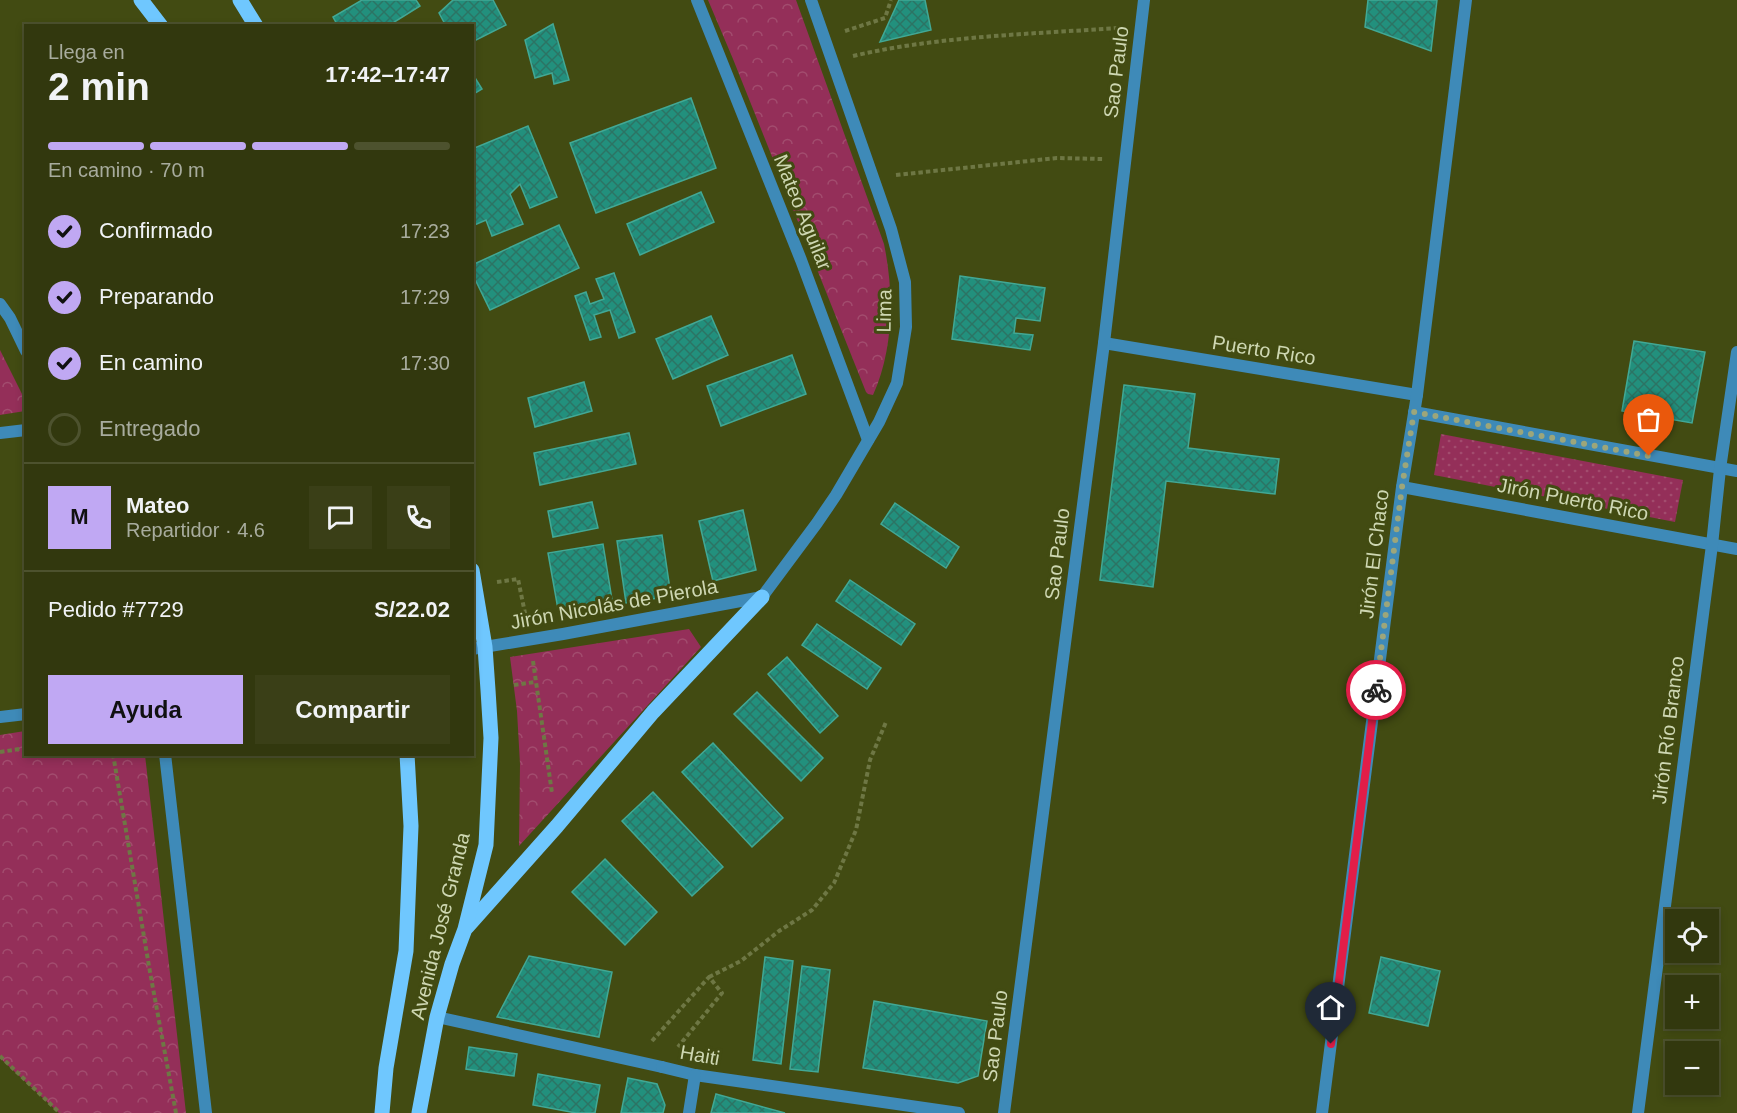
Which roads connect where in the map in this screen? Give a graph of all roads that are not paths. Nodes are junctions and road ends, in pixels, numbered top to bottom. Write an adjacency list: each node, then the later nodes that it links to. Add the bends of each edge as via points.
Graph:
1 (141, 0): 7 (main road)
2 (240, 0): 8 (main road)
3 (697, 0): 17 (street, Mateo Aguilar)
4 (811, 0): 17 (street, Lima, via 891,229 905,282 906,327 897,383)
5 (1144, 0): 10 (street, Sao Paulo)
6 (1466, 0): 13 (street, Jirón El Chaco)
7 (159, 24)
8 (255, 24)
9 (0, 304): 11 (street)
10 (1104, 343): 13 (street, Puerto Rico); 38 (street, Sao Paulo)
11 (24, 347)
12 (1737, 352): 18 (street, Jirón Río Branco)
13 (1417, 395): 14 (street, Jirón El Chaco)
14 (1414, 412): 18 (street); 20 (street, Jirón El Chaco)
15 (24, 430): 16 (street)
16 (0, 433)
17 (868, 440): 24 (street, Lima, via 817,523)
18 (1720, 468): 19 (street); 21 (street, Jirón Río Branco)
19 (1737, 471)
20 (1402, 487): 21 (street, Jirón Puerto Rico); 39 (street, Jirón El Chaco)
21 (1712, 545): 22 (street, Jirón Puerto Rico); 40 (street, Jirón Río Branco)
22 (1737, 549)
23 (474, 592): 25 (main road, Avenida José Granda)
24 (762, 597): 25 (street, Jirón Nicolás de Pierola); 30 (main road, via 653,712)
25 (479, 648): 30 (main road, Avenida José Granda, via 491,738 486,845)
26 (24, 714): 27 (street)
27 (0, 717)
28 (165, 756): 33 (street)
29 (407, 756): 34 (main road, Avenida José Granda, via 411,826 406,951)
30 (465, 929): 31 (main road, Avenida José Granda)
31 (437, 1017): 32 (street, Haiti); 35 (main road, Avenida José Granda)
32 (694, 1075): 36 (street); 37 (street, Haiti)
33 (206, 1113)
34 (382, 1113)
35 (419, 1113)
36 (689, 1113)
37 (959, 1113)
38 (1004, 1113)
39 (1322, 1113)
40 (1638, 1113)

